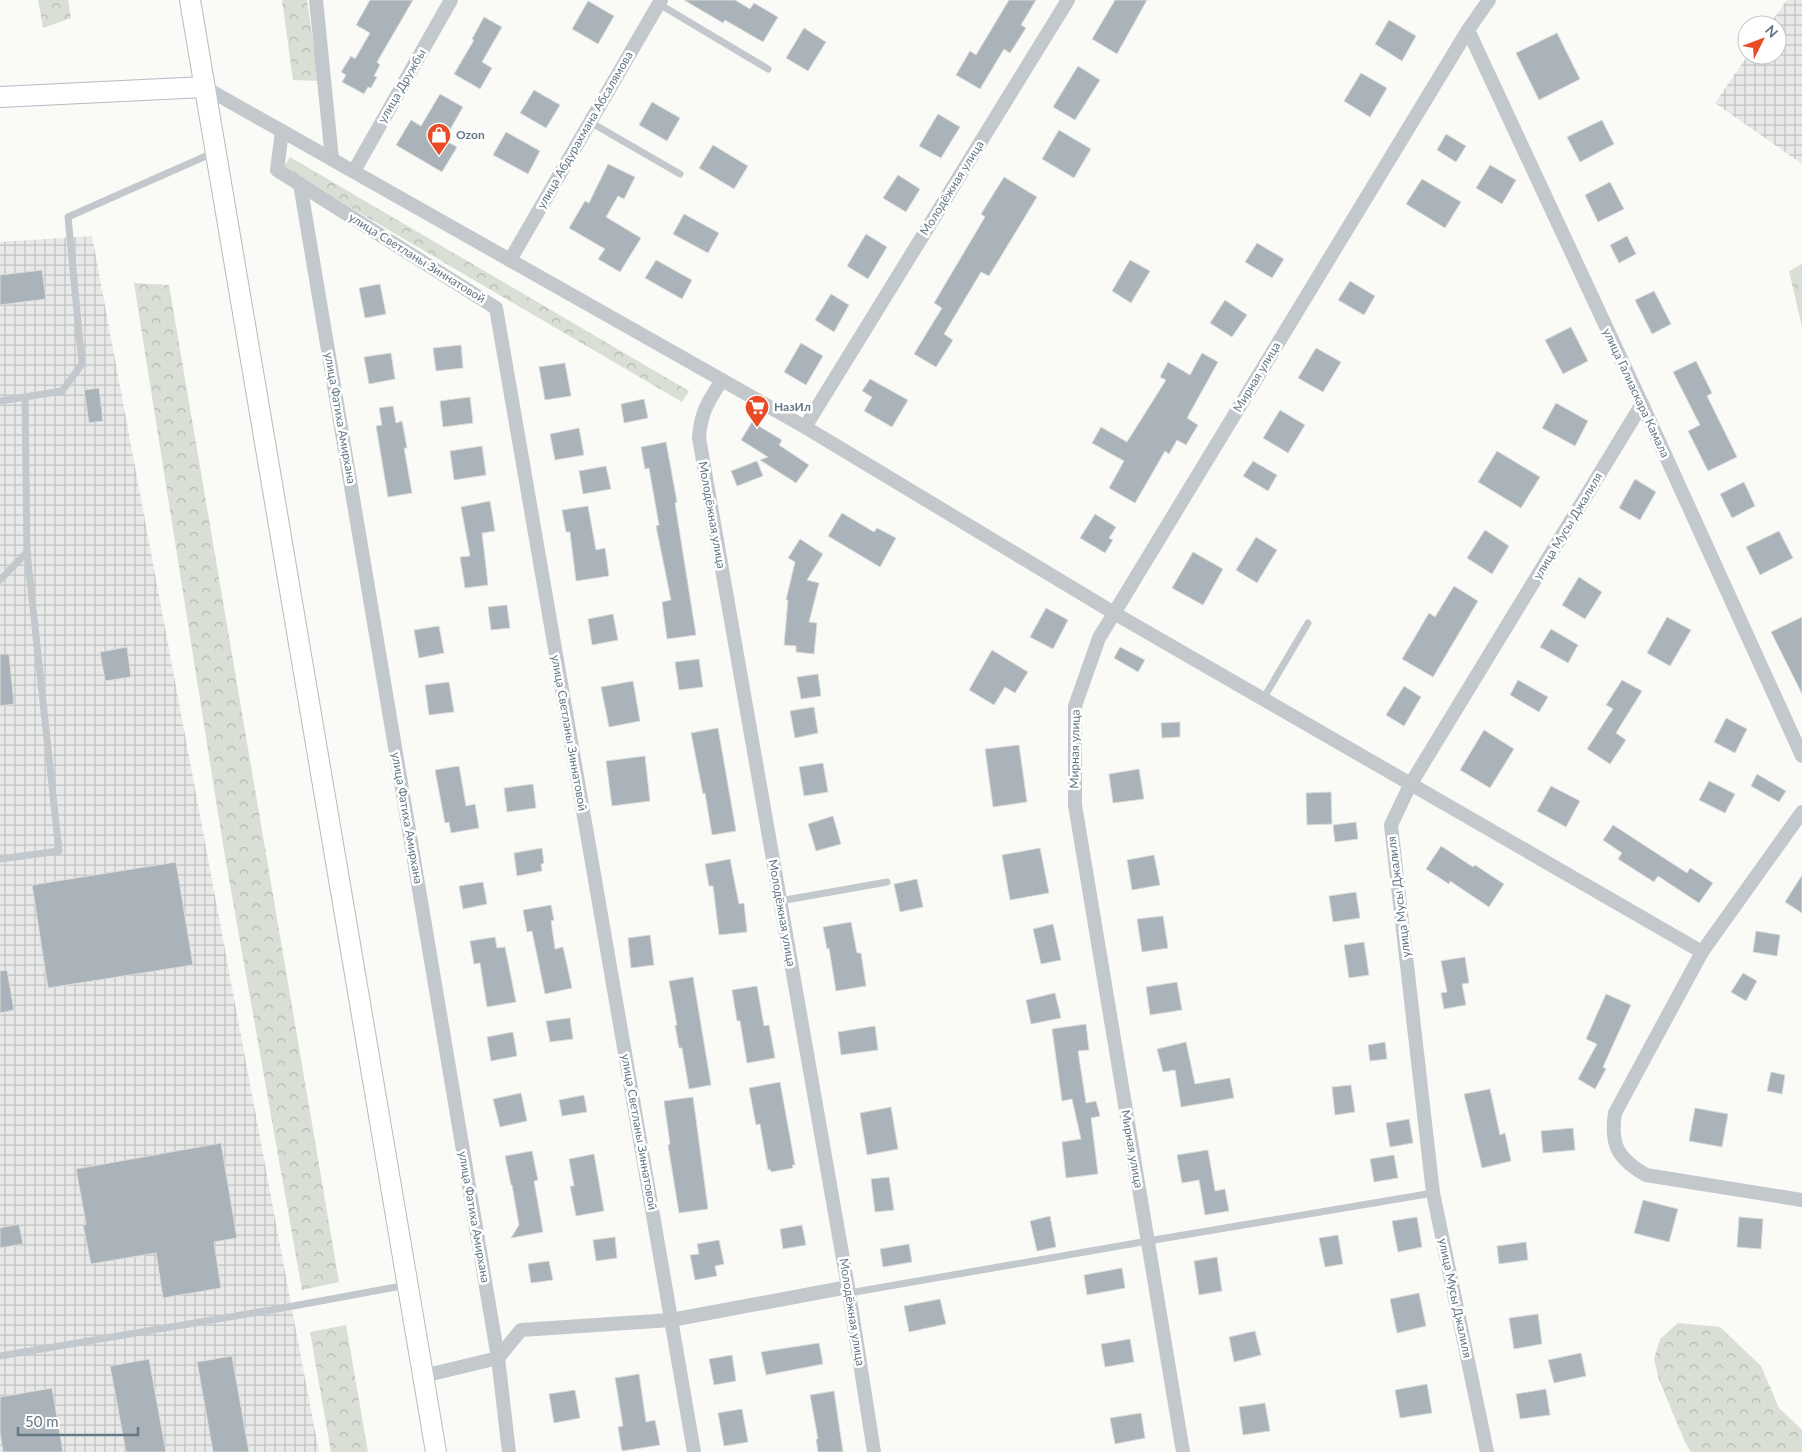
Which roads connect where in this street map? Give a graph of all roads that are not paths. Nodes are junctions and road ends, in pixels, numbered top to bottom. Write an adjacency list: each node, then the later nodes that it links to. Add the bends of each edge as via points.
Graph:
1 (190, 0): 9 (street)
2 (316, 0): 14 (street)
3 (451, 0): 15 (street, улица Дружбы)
4 (1068, 0): 23 (street, Молодёжная улица)
5 (1489, 0): 7 (street, Мирная улица)
6 (660, 2): 8 (lane); 11 (street, улица Абдурахмана Абсалямова)
7 (1468, 30): 22 (street, улица Галиаскара Камала); 26 (street, Мирная улица)
8 (768, 68)
9 (204, 87): 10 (street); 12 (street); 13 (street)
10 (0, 97)
11 (590, 122): 16 (lane); 18 (street, улица Абдурахмана Абсалямова)
12 (282, 131): 14 (street); 17 (street, улица Светланы Зиннатовой, via 277,170)
13 (215, 152): 20 (lane, via 68,216 82,364 62,391); 39 (street)
14 (332, 159): 15 (street)
15 (354, 171): 18 (street)
16 (680, 174)
17 (300, 184): 41 (street, улица Светланы Зиннатовой, via 496,308); 43 (street, улица Фатиха Амирхана)
18 (510, 260): 19 (street)
19 (722, 380): 23 (street); 34 (street, Молодёжная улица, via 700,420 699,438)
20 (26, 397): 21 (lane); 24 (lane)
21 (0, 401)
22 (1642, 404): 29 (street, улица Галиаскара Камала); 30 (street, улица Мусы Джалиля)
23 (805, 427): 26 (street)
24 (27, 552): 25 (lane); 32 (lane, via 59,851)
25 (0, 580)
26 (1114, 614): 28 (street); 38 (street, Мирная улица, via 1099,638 1075,706 1075,805)
27 (1308, 623): 28 (lane)
28 (1262, 699): 30 (street)
29 (1802, 756)
30 (1410, 785): 35 (street); 36 (street, улица Мусы Джалиля, via 1391,825)
31 (1802, 812): 35 (street)
32 (0, 859)
33 (887, 882): 34 (lane)
34 (780, 902): 40 (street, Молодёжная улица)
35 (1702, 952): 37 (street, via 1615,1113 1612,1130 1618,1151 1630,1166 1646,1175)
36 (1433, 1194): 38 (lane); 50 (street, улица Мусы Джалиля)
37 (1801, 1200)
38 (1148, 1241): 40 (lane); 49 (street, Мирная улица)
39 (407, 1285): 42 (lane); 44 (street)
40 (848, 1290): 41 (street); 48 (street, Молодёжная улица)
41 (671, 1320): 43 (street, via 522,1330); 47 (street, улица Светланы Зиннатовой)
42 (0, 1356)
43 (498, 1358): 44 (street); 46 (street, улица Фатиха Амирхана)
44 (423, 1376): 45 (street)
45 (436, 1452)
46 (508, 1452)
47 (694, 1452)
48 (874, 1452)
49 (1183, 1452)
50 (1487, 1452)

